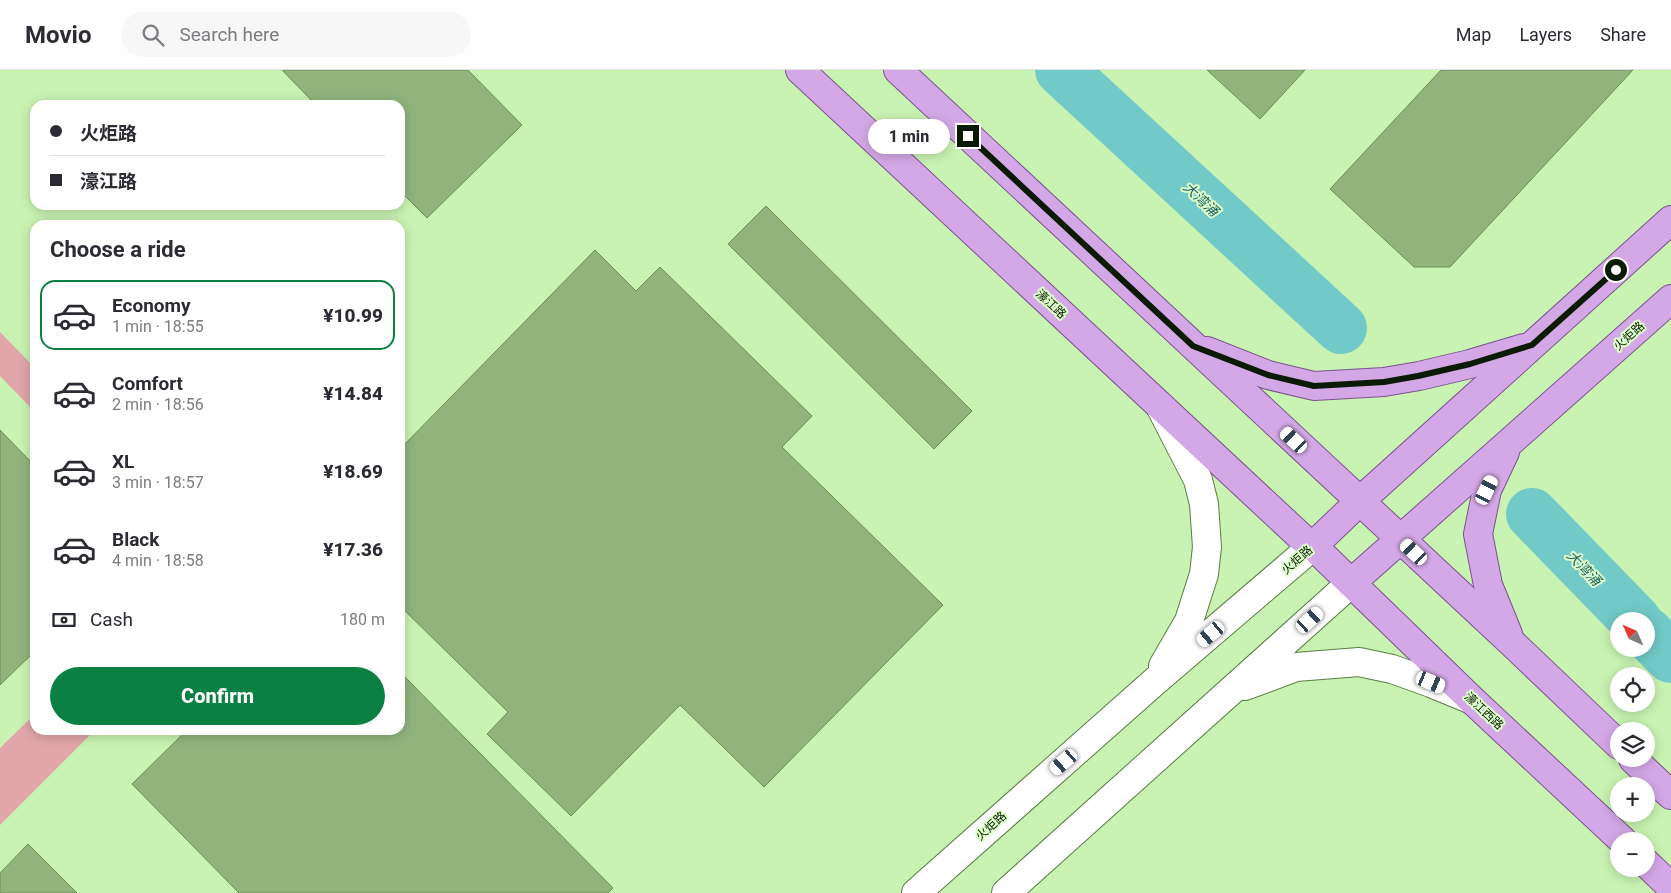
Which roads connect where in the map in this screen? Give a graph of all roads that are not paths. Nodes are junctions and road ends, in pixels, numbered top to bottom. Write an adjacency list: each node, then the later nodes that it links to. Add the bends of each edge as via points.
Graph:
1 (800, 70): 7 (main road, 濠江路)
2 (898, 70): 6 (main road)
3 (1671, 220): 5 (main road, 火炬路)
4 (1671, 299): 8 (main road, 火炬路)
5 (1532, 345): 6 (main road, via 1418,376 1384,382 1314,386 1268,375); 9 (main road, 火炬路)
6 (1193, 346): 9 (main road)
7 (1160, 406): 11 (main road, 濠江路); 14 (street, via 1198,480 1204,504 1206,547 1204,574 1189,620)
8 (1510, 442): 10 (main road, 火炬路); 13 (main road, via 1487,490 1478,534 1488,585)
9 (1356, 497): 10 (main road); 11 (main road, 火炬路)
10 (1400, 539): 12 (main road, 火炬路); 13 (main road)
11 (1308, 542): 12 (main road, 濠江西路); 14 (street, 火炬路)
12 (1350, 583): 15 (street, 火炬路); 16 (main road, 濠江西路)
13 (1512, 643): 17 (main road)
14 (1153, 683): 23 (street, 火炬路)
15 (1230, 692): 16 (street, via 1296,667 1359,662 1431,682); 24 (street, 火炬路)
16 (1472, 700): 20 (main road, 濠江西路)
17 (1610, 736)
18 (1641, 767): 19 (main road)
19 (1671, 795)
20 (1613, 832)
21 (1655, 872): 22 (main road)
22 (1671, 887)
23 (916, 893)
24 (1006, 893)

